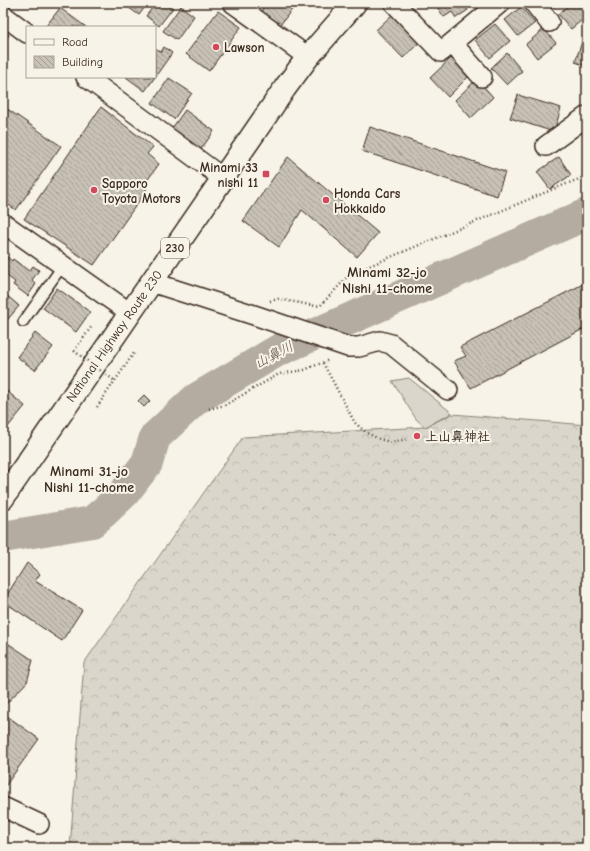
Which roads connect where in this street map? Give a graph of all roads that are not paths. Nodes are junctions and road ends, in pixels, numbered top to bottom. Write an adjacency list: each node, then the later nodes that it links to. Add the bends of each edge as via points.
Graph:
1 (233, 3): 10 (street)
2 (394, 3): 9 (street, via 441,52)
3 (500, 3): 9 (street)
4 (534, 3): 7 (street)
5 (351, 4): 10 (highway, National Highway Route 230 / 230)
6 (3, 15): 8 (street)
7 (549, 22)
8 (26, 32)
9 (452, 43): 11 (street)
10 (308, 57): 15 (highway, National Highway Route 230 / 230)
11 (482, 77)
12 (87, 78): 15 (street)
13 (587, 116): 14 (street)
14 (546, 146)
15 (224, 179): 18 (highway, National Highway Route 230 / 230)
16 (3, 223): 17 (street)
17 (63, 265): 19 (street); 20 (lane)
18 (151, 282): 19 (highway, National Highway Route 230 / 230); 21 (street, via 261,309 332,350 359,347 380,341 391,344)
19 (130, 313): 22 (highway, National Highway Route 230 / 230)
20 (23, 322)
21 (448, 390)
22 (3, 498)
23 (3, 807): 24 (street)
24 (39, 824)

